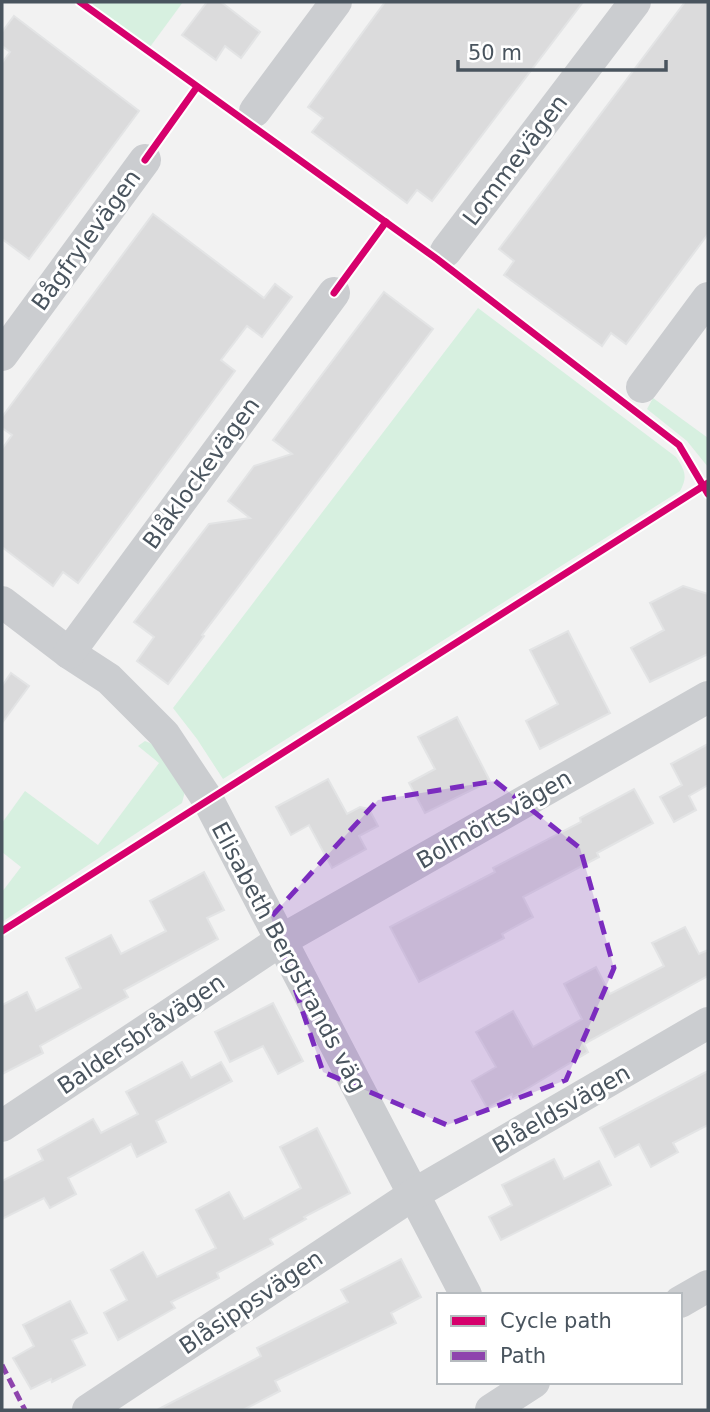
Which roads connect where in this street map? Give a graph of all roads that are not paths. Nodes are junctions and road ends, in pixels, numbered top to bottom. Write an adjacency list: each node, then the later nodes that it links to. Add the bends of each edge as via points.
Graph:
1 (336, 2): 3 (street)
2 (635, 2): 5 (street, Lommevägen)
3 (255, 111)
4 (145, 160): 8 (street, Bågfrylevägen)
5 (446, 251)
6 (334, 293): 11 (street, Blåklockevägen)
7 (708, 298): 9 (street)
8 (2, 355)
9 (642, 387)
10 (2, 602): 11 (street, Elisabeth Bergstrands väg)
11 (69, 653): 13 (street, Elisabeth Bergstrands väg, via 109,679 164,734 208,800)
12 (708, 697): 13 (street, Bolmörtsvägen)
13 (280, 941): 15 (street, Baldersbråvägen); 16 (street, Elisabeth Bergstrands väg)
14 (708, 1023): 16 (street, Blåeldsvägen)
15 (2, 1126)
16 (414, 1194): 17 (street, Elisabeth Bergstrands väg); 18 (street, Blåsippsvägen)
17 (465, 1293)
18 (89, 1410)

